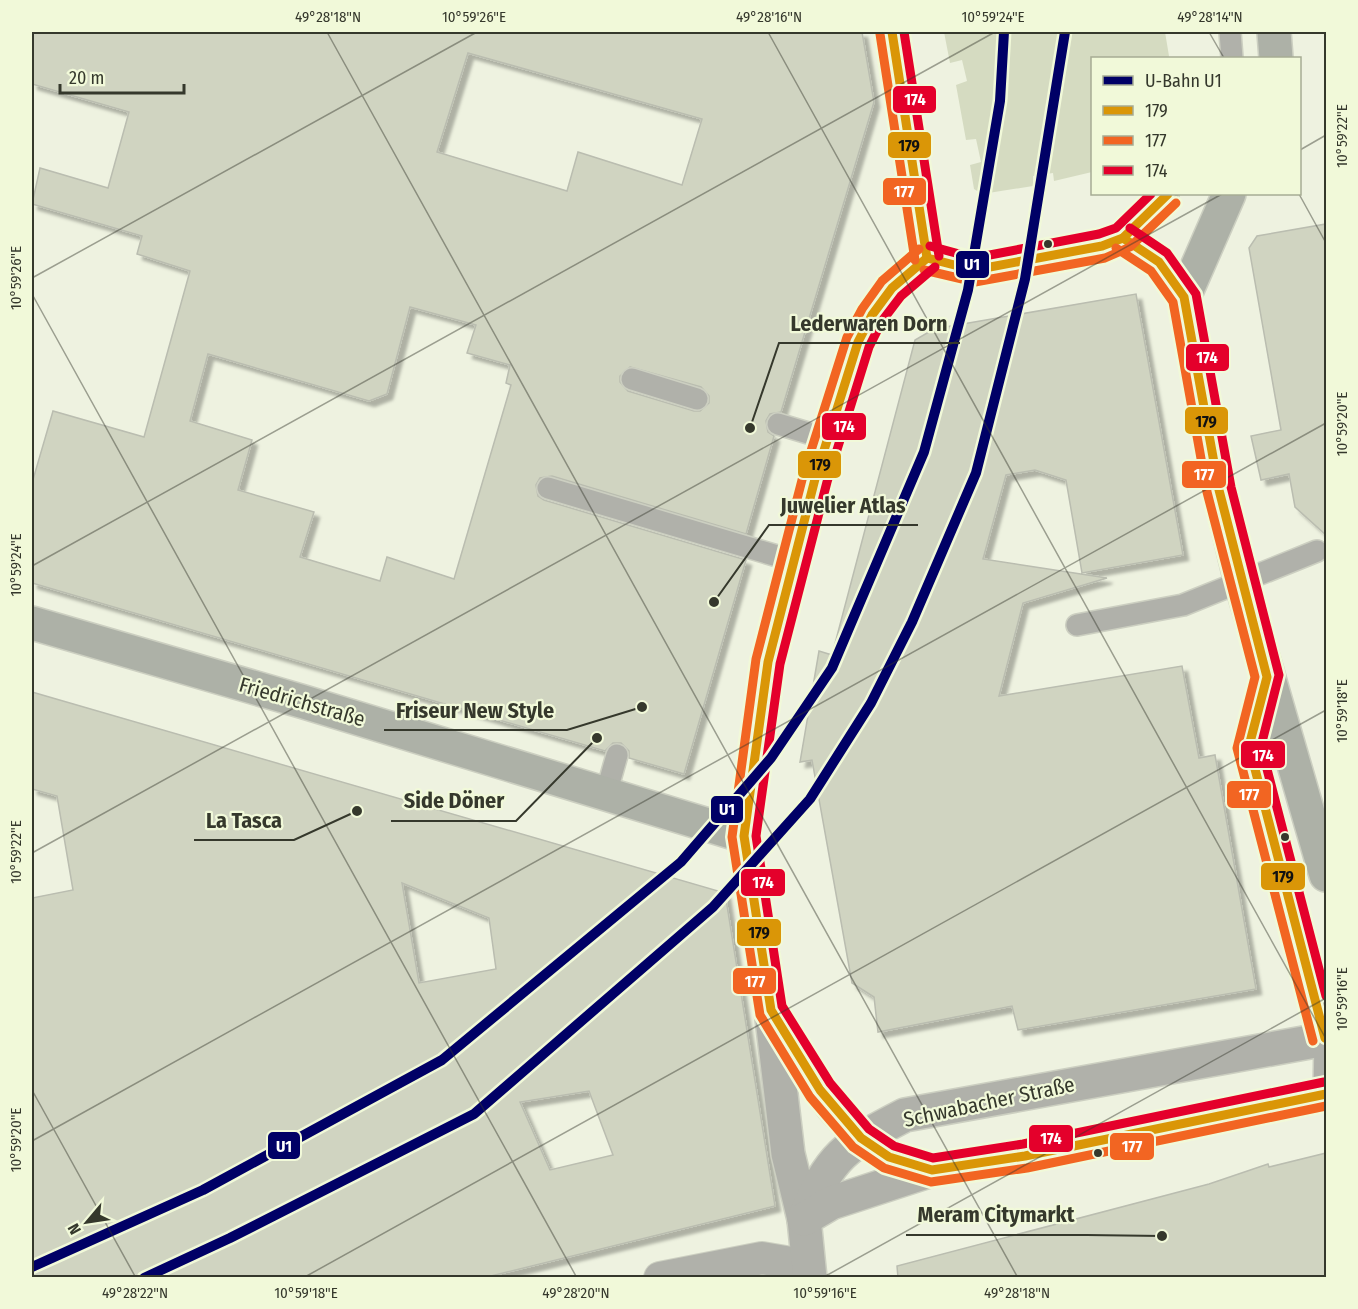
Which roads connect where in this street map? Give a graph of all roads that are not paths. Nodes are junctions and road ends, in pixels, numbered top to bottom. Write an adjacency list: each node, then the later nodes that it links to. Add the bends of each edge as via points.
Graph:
1 (892, 32): 9 (street)
2 (1230, 32): 4 (lane)
3 (1275, 32): 5 (main road)
4 (1232, 57)
5 (1276, 57)
6 (1167, 195): 8 (lane)
7 (1229, 195): 10 (main road)
8 (1123, 238): 9 (street, via 1102,246 974,270); 10 (street, via 1159,262)
9 (927, 258): 14 (street, via 892,288 872,315 858,342)
10 (1184, 297): 18 (main road, via 1219,490)
11 (632, 379): 12 (lane)
12 (698, 399)
13 (778, 424): 14 (lane)
14 (828, 439): 17 (street)
15 (548, 488): 17 (lane)
16 (1317, 551): 18 (lane)
17 (794, 561): 24 (street, via 768,662)
18 (1241, 582): 20 (lane, via 1184,604); 21 (main road)
19 (32, 623): 23 (main road, Friedrichstraße)
20 (1077, 625)
21 (1267, 677): 25 (main road); 27 (lane, via 1250,746)
22 (617, 755): 23 (lane)
23 (606, 794): 24 (main road, Friedrichstraße)
24 (744, 836): 26 (main road)
25 (1326, 875)
26 (771, 1010): 29 (main road, via 820,1090); 31 (street, via 788,1154)
27 (1326, 1039): 28 (lane); 29 (street, Schwabacher Straße, via 905,1115)
28 (1325, 1094): 30 (main road, via 1025,1156)
29 (861, 1138): 30 (main road, via 888,1157); 31 (street, Schwabacher Straße, via 834,1161 818,1184)
30 (932, 1170): 31 (street, via 831,1203)
31 (804, 1219): 32 (street)
32 (809, 1272): 33 (street, via 762,1258)
33 (660, 1278)

